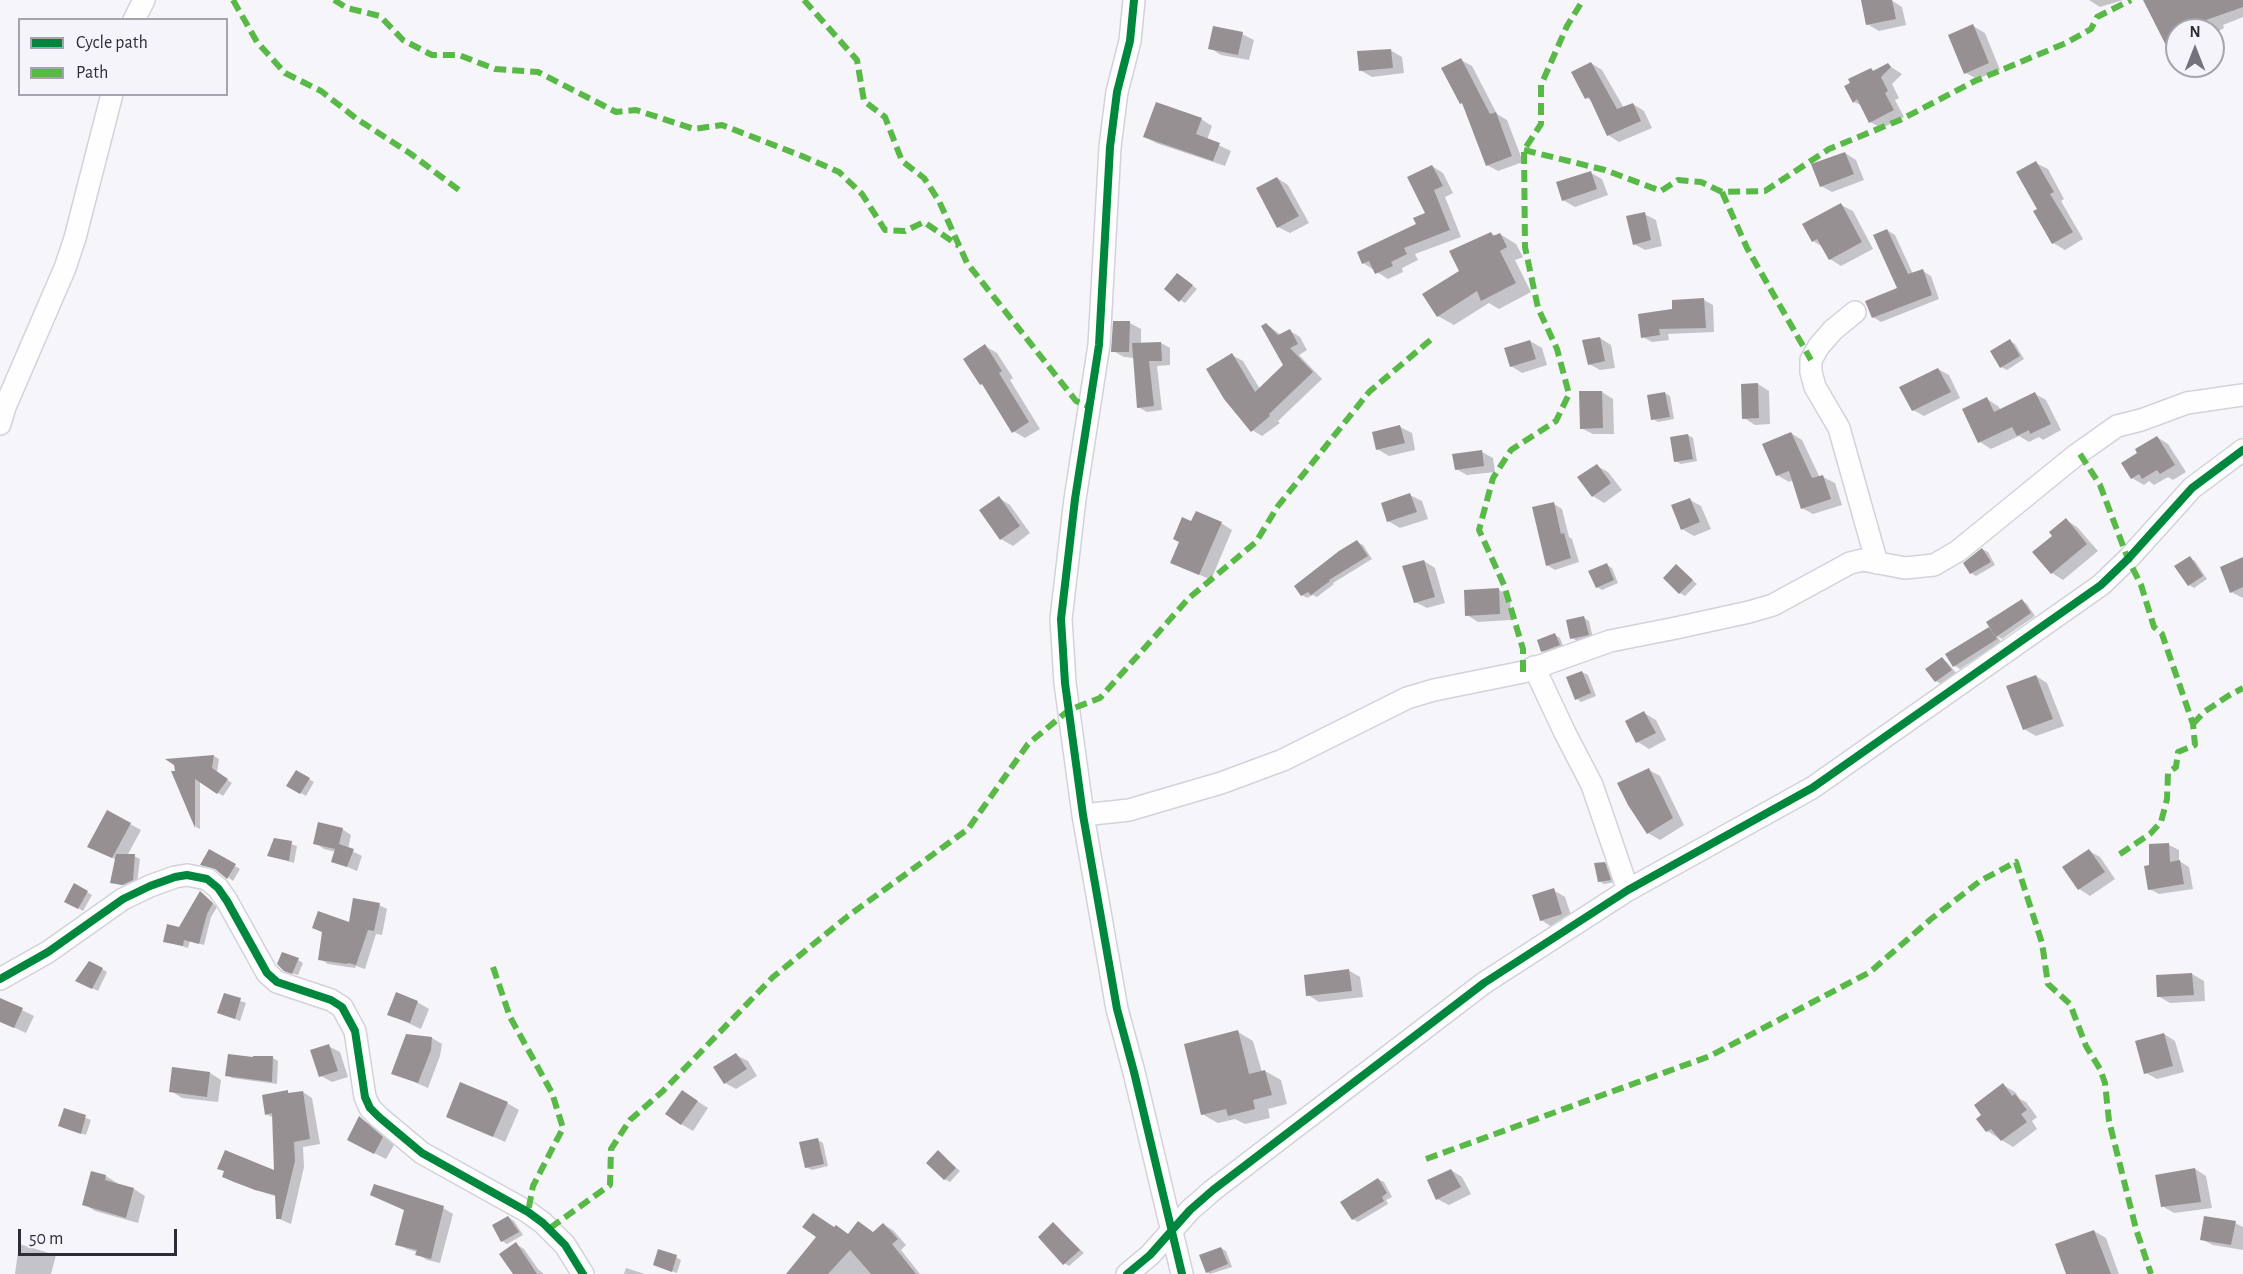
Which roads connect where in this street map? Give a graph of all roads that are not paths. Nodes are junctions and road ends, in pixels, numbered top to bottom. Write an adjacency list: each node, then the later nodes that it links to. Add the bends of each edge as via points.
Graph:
1 (144, 0): 3 (street)
2 (1134, 0): 11 (street, via 1110,147 1100,345 1075,499 1061,619 1065,683)
3 (135, 18)
4 (111, 96): 7 (street, via 65,268)
5 (1855, 312): 9 (street, via 1819,346 1811,360 1811,372 1815,387 1839,428)
6 (2243, 395): 9 (street, via 2187,403 2117,426 1958,551 1934,565 1905,568)
7 (0, 424)
8 (2243, 450): 12 (street, via 2192,488 2101,585 1812,788)
9 (1877, 563): 10 (street, via 1851,562 1773,605 1610,641)
10 (1534, 667): 11 (street, via 1407,698 1283,760 1221,783 1129,810); 12 (street, via 1592,785)
11 (1083, 815): 14 (street, via 1117,1009)
12 (1628, 890): 14 (street, via 1484,983 1213,1190)
13 (0, 979): 15 (street, via 48,952 132,894 175,877 207,879 227,901 267,973 277,982 342,1007 355,1031 364,1097 379,1118 422,1153 543,1222 565,1245)
14 (1171, 1231): 16 (street); 17 (street)
15 (583, 1274)
16 (1126, 1274)
17 (1182, 1274)

